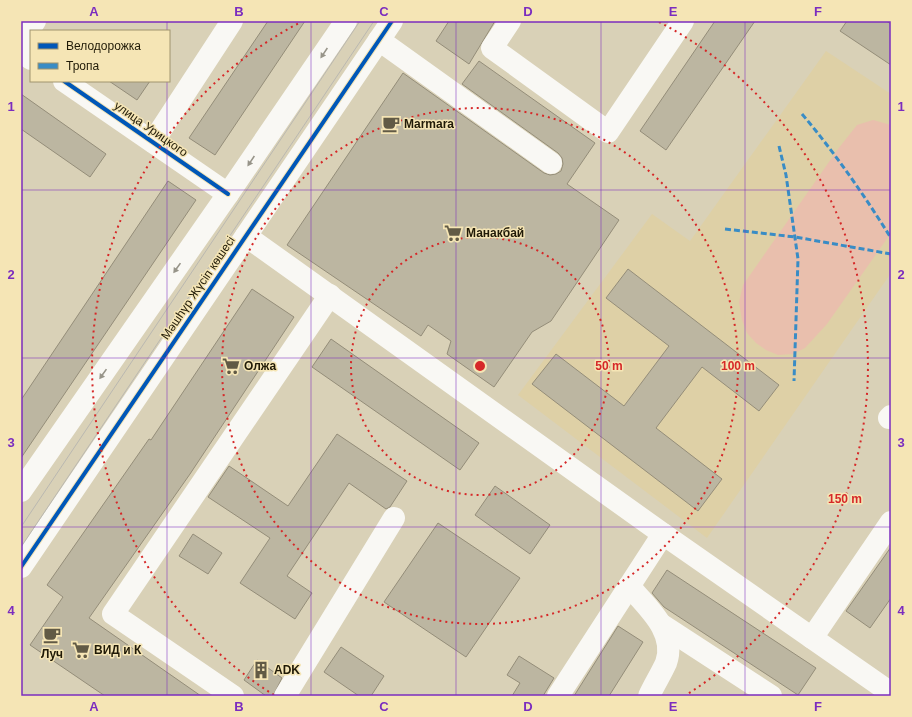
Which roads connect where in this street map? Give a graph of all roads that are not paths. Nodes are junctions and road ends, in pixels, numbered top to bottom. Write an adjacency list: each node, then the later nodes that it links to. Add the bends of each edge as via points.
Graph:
1 (35, 21): 8 (street)
2 (232, 21): 12 (street)
3 (346, 21): 14 (street, one-way to 14)
4 (392, 21): 7 (street, Мәшһүр Жүсіп көшесі)
5 (510, 21): 6 (street, via 492,48 608,132)
6 (683, 21)
7 (379, 40): 13 (street); 15 (street, Мәшһүр Жүсіп көшесі)
8 (21, 42)
9 (21, 52): 10 (street)
10 (30, 58)
11 (65, 82): 12 (street, улица Урицкого)
12 (152, 142): 14 (street, улица Урицкого)
13 (552, 163)
14 (228, 194): 17 (street, one-way to 17)
15 (246, 236): 16 (street); 21 (street, Мәшһүр Жүсіп көшесі)
16 (330, 295): 20 (street); 26 (street, via 112,614)
17 (21, 492)
18 (394, 518): 27 (street)
19 (891, 522): 24 (street)
20 (663, 534): 22 (street); 24 (street)
21 (21, 567)
22 (629, 586): 23 (street); 28 (street)
23 (662, 625): 29 (street, via 668,642 666,662); 30 (street)
24 (812, 638): 25 (street)
25 (891, 693)
26 (233, 696)
27 (285, 696)
28 (558, 696)
29 (648, 696)
30 (770, 696)

